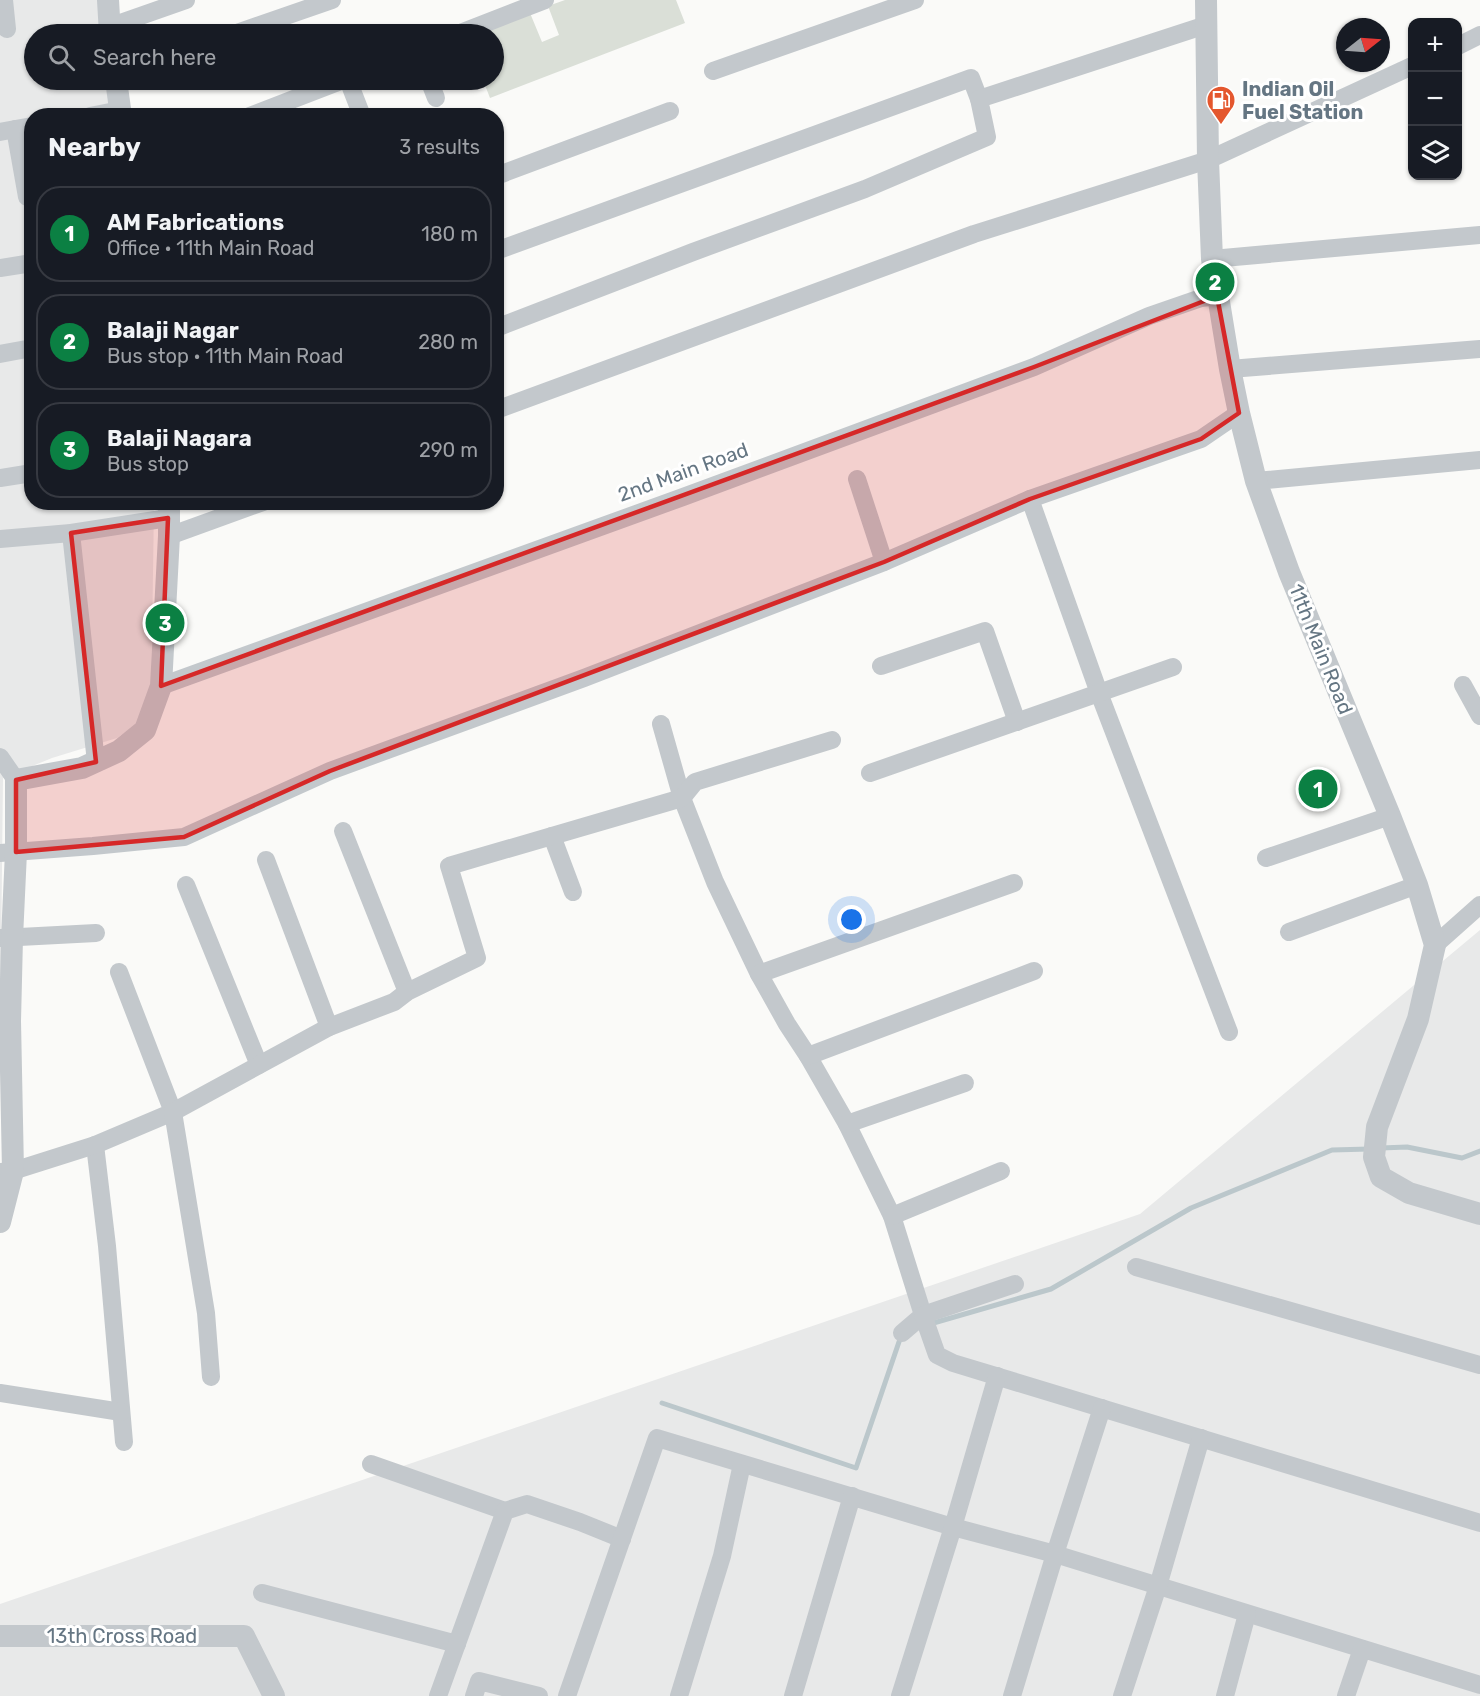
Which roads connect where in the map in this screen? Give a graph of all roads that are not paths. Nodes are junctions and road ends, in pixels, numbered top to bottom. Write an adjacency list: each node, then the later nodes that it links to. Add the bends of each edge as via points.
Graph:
1 (4, 0): 12 (street)
2 (108, 0): 8 (street)
3 (186, 0): 9 (street)
4 (332, 0): 10 (street)
5 (545, 0): 11 (street)
6 (915, 0): 16 (street)
7 (1210, 8): 22 (street); 28 (street, 11th Main Road)
8 (110, 24)
9 (127, 24)
10 (263, 24)
11 (484, 24)
12 (7, 29)
13 (1480, 35): 14 (street)
14 (1462, 44)
15 (1408, 68): 28 (street)
16 (713, 71)
17 (118, 90): 23 (street)
18 (322, 90): 24 (street)
19 (352, 90): 25 (street)
20 (433, 90): 21 (street)
21 (436, 98)
22 (979, 99): 32 (street, via 971,78); 37 (street, via 987,137 865,189)
23 (120, 108)
24 (283, 108)
25 (359, 108)
26 (670, 111): 29 (street)
27 (16, 129): 30 (street)
28 (1208, 160): 33 (street, 11th Main Road); 42 (street, via 974,234)
29 (504, 173)
30 (24, 178)
31 (1480, 235): 33 (street)
32 (504, 248)
33 (1212, 259): 36 (street, 11th Main Road)
34 (24, 264): 35 (street)
35 (0, 268)
36 (1217, 296): 41 (street, 11th Main Road); 58 (street, 2nd Main Road, via 1149,316 1034,367)
37 (504, 325)
38 (1480, 349): 41 (street)
39 (24, 350): 40 (street)
40 (0, 354)
41 (1230, 369): 43 (street, 11th Main Road)
42 (504, 407)
43 (1239, 413): 48 (street, 11th Main Road); 49 (street, via 1201,439)
44 (1480, 460): 48 (street)
45 (24, 475): 46 (street)
46 (0, 478)
47 (857, 479): 54 (street)
48 (1256, 481): 69 (street, 11th Main Road, via 1289,572)
49 (1030, 500): 54 (street); 59 (street)
50 (218, 510): 51 (street)
51 (168, 519): 52 (street); 58 (street)
52 (70, 533): 53 (street); 65 (street)
53 (0, 539)
54 (884, 562): 72 (street, via 330,771 184,837)
55 (881, 666): 61 (street, via 986,631)
56 (1173, 667): 59 (street)
57 (1463, 685): 60 (street)
58 (161, 686): 65 (street, via 145,730 119,751)
59 (1100, 693): 61 (street); 90 (street)
60 (1480, 716)
61 (1017, 722): 66 (street)
62 (662, 724): 68 (street)
63 (832, 740): 68 (street, via 695,782)
64 (0, 757): 67 (street)
65 (96, 762): 67 (street)
66 (870, 773)
67 (16, 780): 72 (street)
68 (682, 798): 71 (street); 86 (street, via 715,882)
69 (1390, 816): 73 (street); 77 (street, 11th Main Road)
70 (344, 831): 87 (street)
71 (552, 836): 78 (street); 87 (street, via 449,866 477,958)
72 (8, 853): 82 (street)
73 (1266, 858)
74 (266, 860): 89 (street)
75 (1014, 884): 86 (street)
76 (186, 885): 92 (street)
77 (1417, 885): 80 (street); 83 (street, 11th Main Road)
78 (573, 892)
79 (1480, 906): 83 (street)
80 (1289, 932)
81 (96, 933): 82 (street)
82 (6, 938): 88 (street)
83 (1435, 945): 99 (street, 11th Main Road, via 1418,1019 1377,1127 1375,1148 1381,1177 1409,1193)
84 (1034, 971): 91 (street)
85 (119, 972): 94 (street)
86 (759, 974): 91 (street)
87 (407, 992): 89 (street, via 394,1002)
88 (5, 1021): 98 (street)
89 (329, 1027): 92 (street)
90 (1229, 1032)
91 (808, 1056): 95 (street)
92 (259, 1065): 94 (street)
93 (965, 1083): 95 (street)
94 (173, 1113): 96 (street); 108 (street, via 206,1313)
95 (847, 1124): 100 (street)
96 (95, 1145): 98 (street); 111 (street)
97 (1000, 1171): 100 (street)
98 (7, 1172): 101 (street)
99 (1480, 1214)
100 (892, 1216): 104 (street)
101 (0, 1222)
102 (1136, 1267): 106 (street)
103 (1015, 1284): 104 (street)
104 (923, 1315): 105 (street); 107 (street, via 937,1355)
105 (902, 1333)
106 (1480, 1365)
107 (997, 1376): 110 (street); 119 (street)
108 (211, 1377)
109 (0, 1393): 111 (street)
110 (1102, 1408): 112 (street); 121 (street)
111 (121, 1412): 113 (street)
112 (1201, 1438): 118 (street); 122 (street)
113 (124, 1442)
114 (371, 1464): 117 (street)
115 (742, 1464): 116 (street); 120 (street, via 657,1438); 134 (street, via 722,1557)
116 (852, 1496): 119 (street); 135 (street)
117 (505, 1511): 120 (street, via 527,1504); 126 (street)
118 (1480, 1523)
119 (953, 1527): 121 (street); 136 (street)
120 (622, 1539): 133 (street)
121 (1055, 1554): 122 (street); 137 (street)
122 (1158, 1586): 124 (street); 138 (street)
123 (262, 1593): 126 (street)
124 (1247, 1614): 127 (street); 139 (street)
125 (0, 1636): 129 (street, 13th Cross Road, via 244,1636)
126 (457, 1644): 130 (street)
127 (1362, 1649): 128 (street); 140 (street)
128 (1480, 1685)
129 (274, 1696)
130 (438, 1696)
131 (474, 1696): 132 (street, via 478,1681)
132 (539, 1696)
133 (567, 1696)
134 (679, 1696)
135 (793, 1696)
136 (900, 1696)
137 (1012, 1696)
138 (1122, 1696)
139 (1225, 1696)
140 (1346, 1696)

